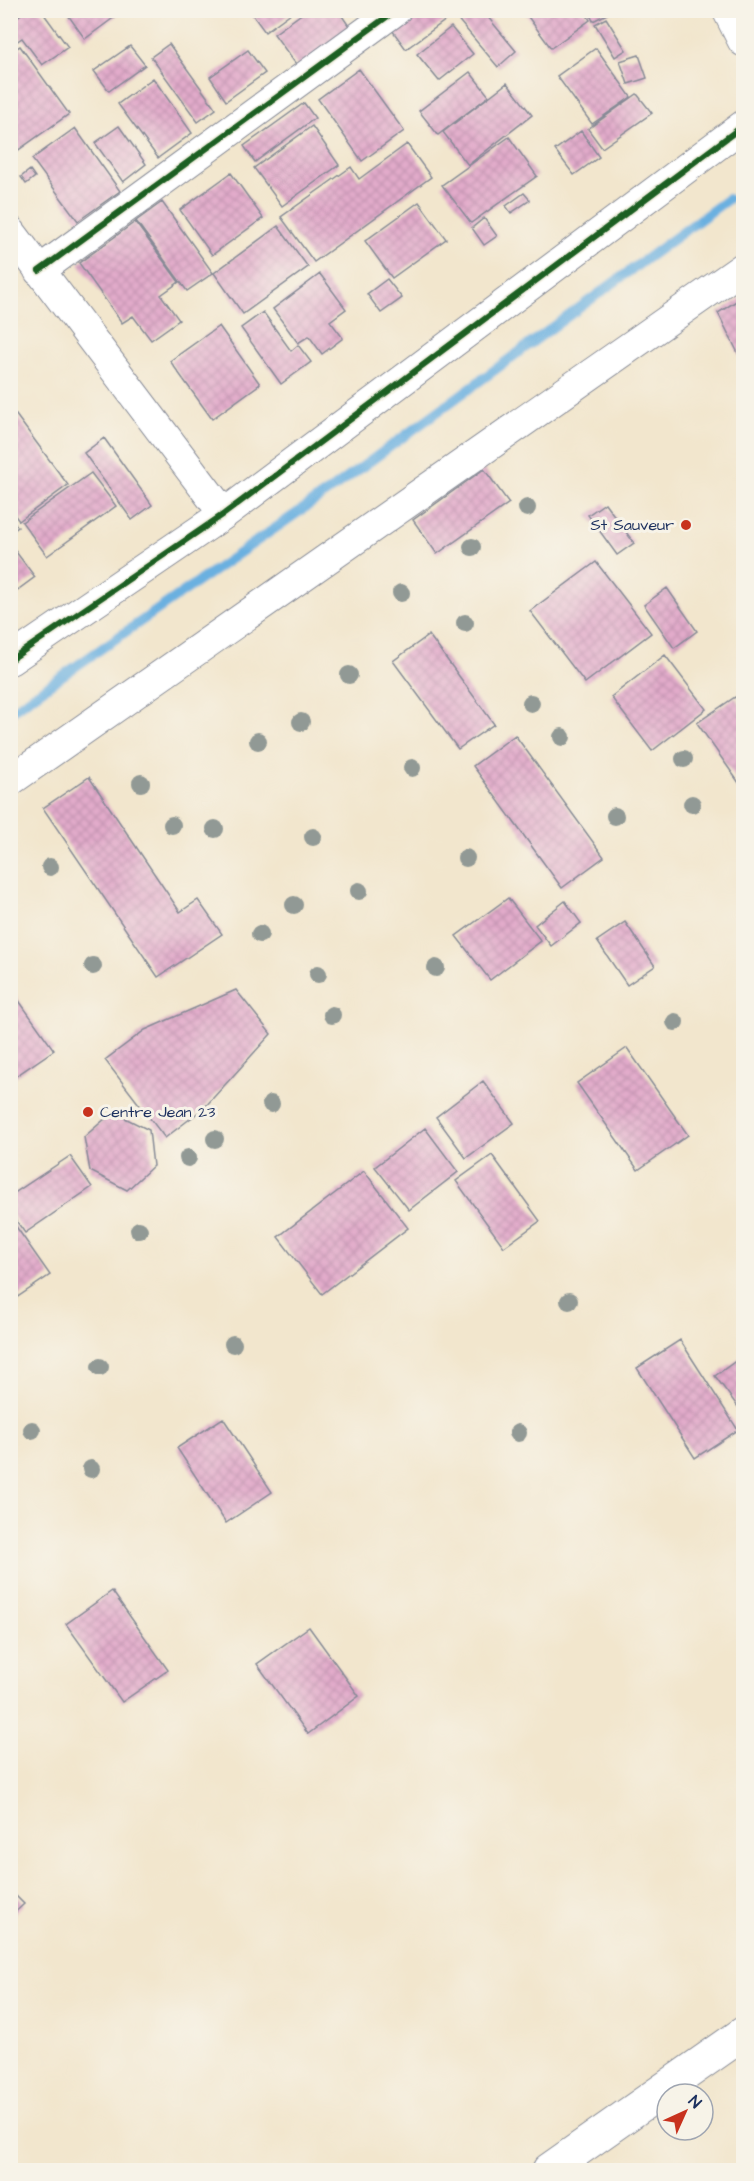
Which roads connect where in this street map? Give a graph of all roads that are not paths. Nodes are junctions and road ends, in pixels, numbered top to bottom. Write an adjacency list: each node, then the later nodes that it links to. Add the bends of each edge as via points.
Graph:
1 (396, 10): 7 (street)
2 (729, 10): 3 (main road)
3 (744, 40)
4 (744, 125): 8 (street)
5 (10, 231): 7 (street)
6 (744, 267): 10 (street)
7 (39, 271): 8 (street)
8 (224, 514): 9 (street)
9 (10, 660)
10 (10, 781)
11 (744, 2033): 12 (main road)
12 (549, 2170)

